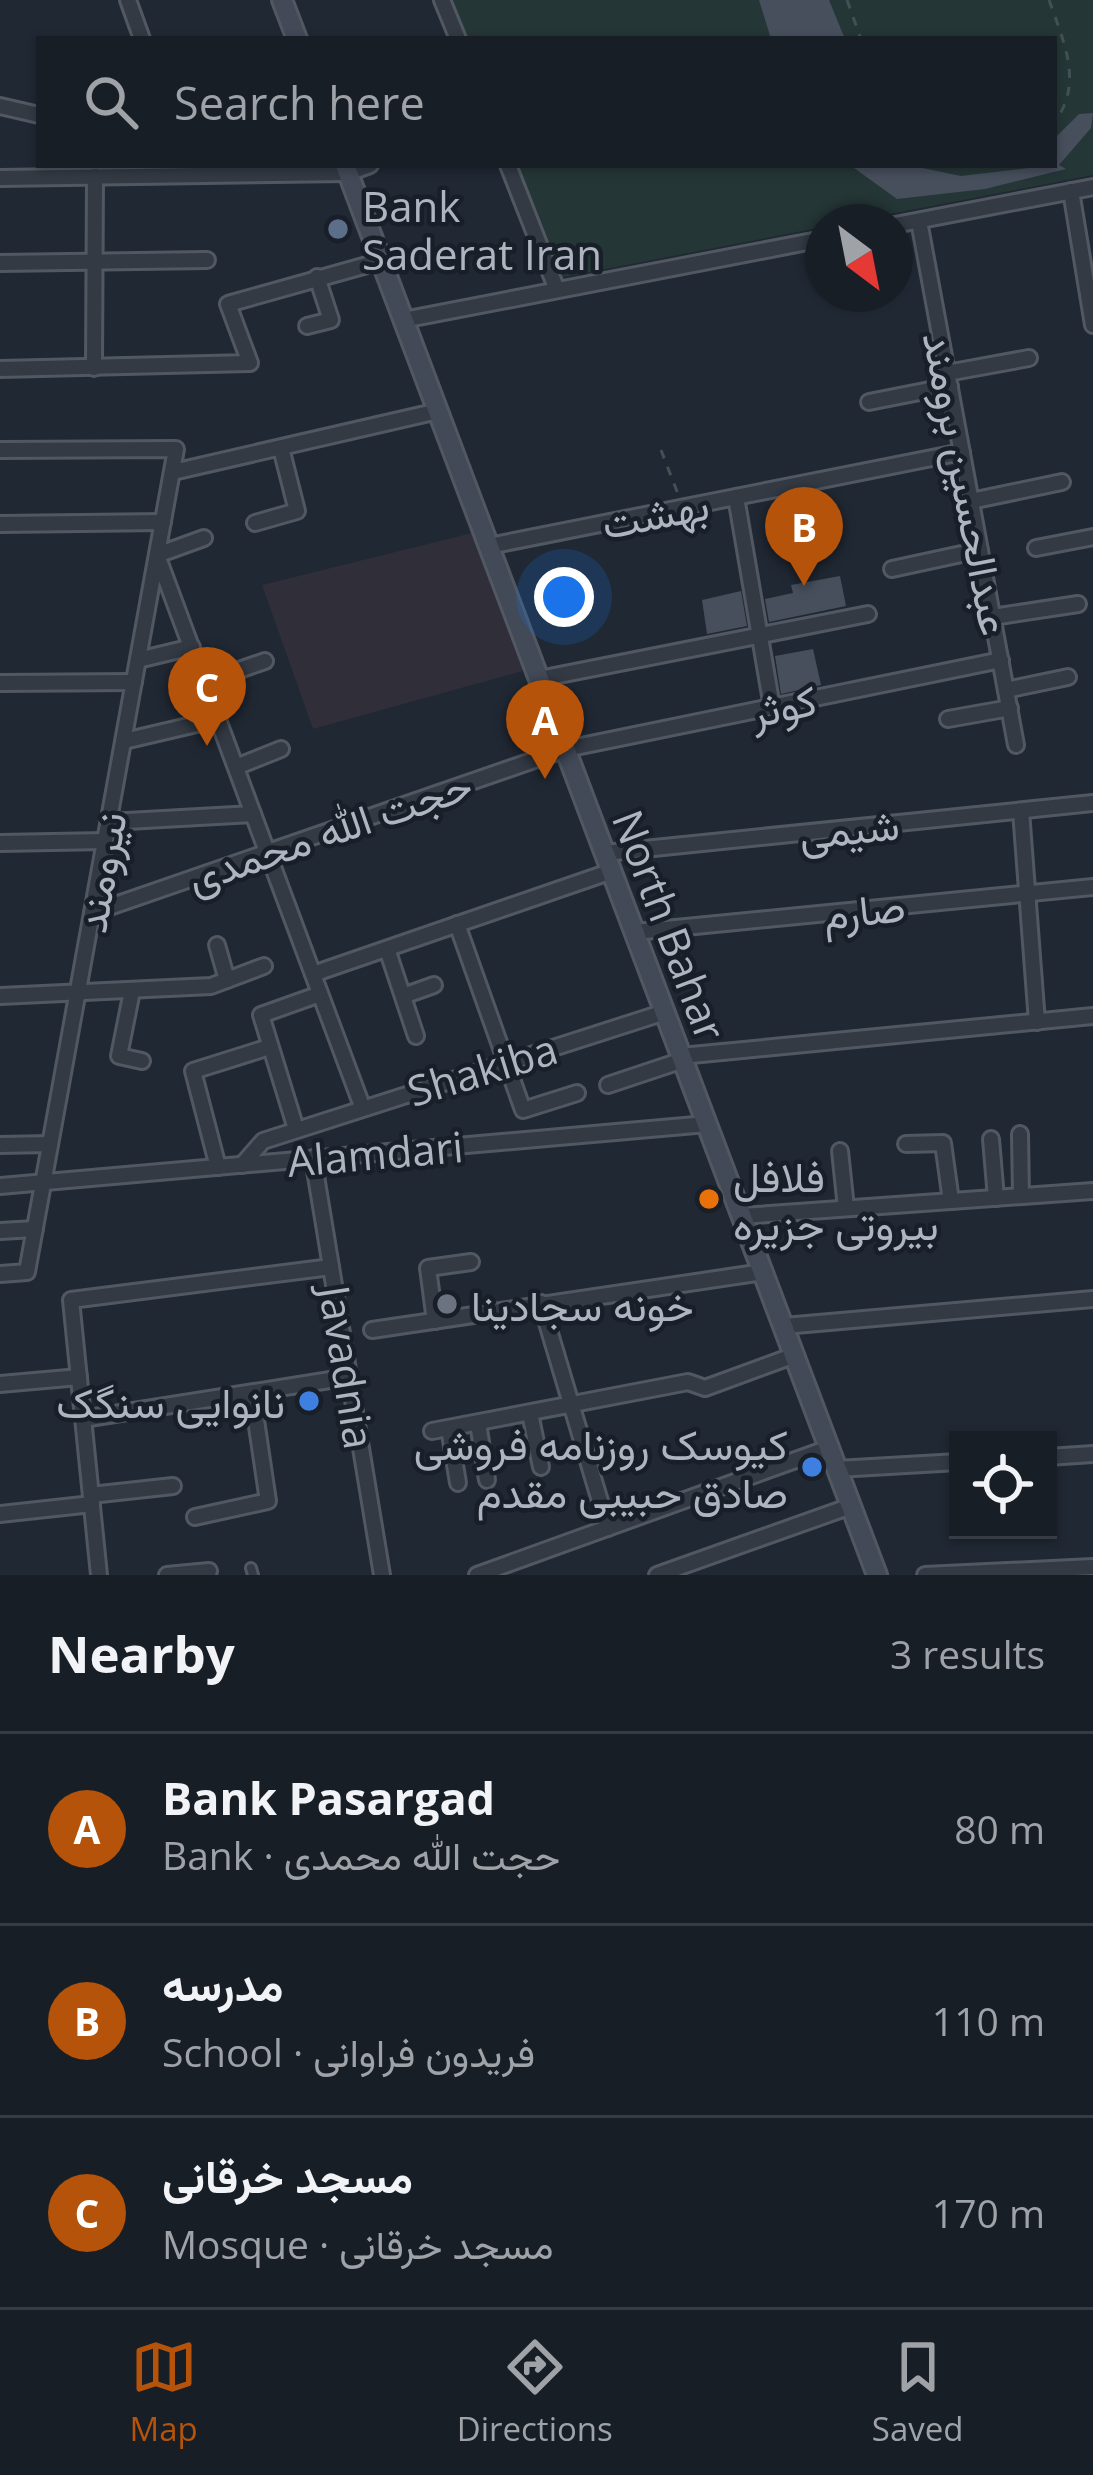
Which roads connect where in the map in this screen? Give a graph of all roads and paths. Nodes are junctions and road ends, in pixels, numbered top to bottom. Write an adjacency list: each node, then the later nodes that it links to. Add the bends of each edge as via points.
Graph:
1 (128, 0): 6 (street)
2 (283, 0): 7 (main road)
3 (442, 0): 8 (street)
4 (847, 0): 9 (path)
5 (1049, 0): 12 (path, via 1071,71)
6 (141, 36)
7 (296, 36)
8 (457, 36)
9 (860, 36)
10 (0, 106): 11 (street)
11 (36, 114)
12 (1057, 118)
13 (509, 168): 28 (street)
14 (346, 169): 16 (street); 25 (main road, North Bahar)
15 (46, 171): 16 (street); 17 (street)
16 (95, 176): 23 (street)
17 (0, 178)
18 (1093, 187): 19 (street)
19 (1071, 191): 20 (street); 30 (street)
20 (919, 220): 21 (street); 35 (street, عبدالحسین برومند)
21 (913, 221)
22 (805, 242): 28 (street)
23 (93, 260): 24 (street); 26 (street); 33 (street)
24 (207, 260)
25 (381, 261): 27 (street); 29 (main road, North Bahar)
26 (0, 263)
27 (317, 277): 31 (street, via 331,320); 33 (street, via 228,304 250,363)
28 (557, 290): 29 (street)
29 (403, 320): 37 (main road, North Bahar)
30 (1093, 325)
31 (307, 326)
32 (1029, 358): 35 (street)
33 (94, 368): 34 (street)
34 (0, 369)
35 (949, 380): 36 (street); 41 (street, عبدالحسین برومند)
36 (869, 402)
37 (438, 411): 38 (street); 52 (main road, North Bahar)
38 (281, 448): 42 (street); 48 (street, via 297,511)
39 (0, 450): 42 (street, via 176,449)
40 (662, 450): 46 (path)
41 (962, 452): 44 (street, بهشت); 45 (street, عبدالحسین برومند)
42 (172, 472): 47 (street, نیرومند)
43 (1063, 482): 45 (street)
44 (736, 497): 46 (street, بهشت); 60 (street)
45 (971, 501): 54 (street, عبدالحسین برومند)
46 (682, 507): 52 (street, بهشت)
47 (164, 522): 49 (street); 55 (street, نیرومند)
48 (255, 523)
49 (0, 524)
50 (1093, 537): 53 (street)
51 (204, 538): 55 (street)
52 (489, 546): 66 (main road, North Bahar)
53 (1036, 548)
54 (980, 550): 56 (street); 59 (street, عبدالحسین برومند)
55 (158, 555): 61 (street); 62 (street, نیرومند)
56 (892, 569)
57 (1078, 604): 59 (street)
58 (868, 614): 60 (street)
59 (993, 617): 63 (street, عبدالحسین برومند)
60 (760, 635): 66 (street); 71 (street)
61 (192, 647): 62 (street); 68 (street)
62 (138, 660): 67 (street, نیرومند)
63 (1000, 660): 70 (street, عبدالحسین برومند); 71 (street, کوثر)
64 (265, 661): 68 (street)
65 (1069, 677): 70 (street)
66 (539, 679): 78 (main road, North Bahar)
67 (134, 682): 69 (street); 75 (street, نیرومند)
68 (204, 682): 73 (street)
69 (0, 683)
70 (1006, 691): 72 (street, عبدالحسین برومند)
71 (772, 707): 78 (street, کوثر)
72 (1010, 708): 74 (street); 76 (street, عبدالحسین برومند)
73 (218, 719): 75 (street); 79 (street)
74 (948, 719)
75 (124, 740): 83 (street, نیرومند)
76 (1016, 745)
77 (281, 749): 79 (street)
78 (566, 749): 86 (street, حجت الله محمدی); 87 (main road, North Bahar)
79 (236, 767): 82 (street)
80 (1093, 803): 81 (street, شیمی)
81 (1021, 811): 87 (street, شیمی); 90 (street)
82 (254, 814): 83 (street); 86 (street)
83 (109, 822): 84 (street, نیرومند)
84 (105, 841): 85 (street); 91 (street, نیرومند)
85 (0, 843)
86 (266, 849): 91 (street, حجت الله محمدی)
87 (608, 862): 92 (street, شیمی); 93 (main road, North Bahar)
88 (273, 867): 97 (street)
89 (1093, 887): 90 (street, صارم)
90 (1027, 892): 93 (street, صارم); 107 (street)
91 (92, 913): 103 (street, نیرومند)
92 (457, 925): 95 (street, شیمی); 112 (street)
93 (635, 932): 105 (main road, North Bahar)
94 (217, 945): 98 (street)
95 (387, 949): 97 (street, شیمی); 104 (street)
96 (263, 966): 98 (street)
97 (313, 974): 101 (street)
98 (227, 980): 100 (street)
99 (434, 985): 104 (street)
100 (131, 991): 103 (street); 111 (street, via 119,1056)
101 (320, 994): 115 (street); 117 (street, via 261,1015)
102 (0, 996): 103 (street)
103 (77, 996): 121 (street, نیرومند)
104 (403, 996): 108 (street)
105 (664, 1012): 110 (main road, North Bahar); 112 (street, Shakiba)
106 (1093, 1016): 107 (street)
107 (1037, 1022): 110 (street)
108 (416, 1036)
109 (262, 1049): 126 (street, via 193,1071)
110 (682, 1058): 113 (street); 116 (main road, North Bahar)
111 (142, 1061)
112 (506, 1062): 114 (street, via 523,1111); 115 (street, Shakiba)
113 (608, 1085)
114 (577, 1093)
115 (362, 1106): 117 (street, Shakiba)
116 (707, 1124): 124 (street, Alamdari); 134 (main road, North Bahar)
117 (296, 1129): 125 (street, Shakiba, via 263,1141)
118 (1020, 1134): 130 (street)
119 (992, 1139): 131 (street)
120 (0, 1144): 121 (street)
121 (50, 1144): 127 (street, نیرومند)
122 (906, 1144): 132 (street, via 945,1147)
123 (840, 1151): 133 (street)
124 (313, 1158): 125 (street, Alamdari); 138 (street, Javadnia)
125 (242, 1165): 126 (street, Alamdari)
126 (218, 1166): 127 (street, Alamdari)
127 (43, 1182): 128 (street, Alamdari); 135 (street, نیرومند)
128 (0, 1186)
129 (1093, 1191): 130 (street)
130 (1022, 1196): 131 (street)
131 (996, 1198): 132 (street)
132 (951, 1201): 133 (street)
133 (846, 1208): 134 (street)
134 (742, 1216): 139 (main road, North Bahar)
135 (34, 1228): 136 (street); 140 (street, نیرومند, via 27,1272)
136 (0, 1232)
137 (471, 1262): 143 (street, via 428,1268)
138 (331, 1268): 147 (street, Javadnia); 148 (street, via 71,1300)
139 (763, 1272): 142 (street); 144 (main road, North Bahar)
140 (0, 1274)
141 (1093, 1299): 144 (street)
142 (541, 1304): 143 (street); 151 (street)
143 (435, 1321): 145 (street)
144 (784, 1326): 146 (main road, North Bahar)
145 (372, 1330)
146 (794, 1355): 151 (street, via 702,1388 688,1382); 157 (main road, North Bahar)
147 (350, 1377): 150 (street); 175 (street, Javadnia)
148 (79, 1378): 149 (street); 153 (street)
149 (0, 1384)
150 (252, 1393): 153 (street); 169 (street, via 268,1501)
151 (568, 1406): 152 (street); 170 (street)
152 (530, 1413): 154 (street); 161 (street)
153 (83, 1419): 166 (street)
154 (478, 1423): 155 (street); 163 (street)
155 (449, 1428): 156 (street); 164 (street)
156 (432, 1431)
157 (830, 1448): 162 (main road, North Bahar); 170 (street)
158 (1093, 1454): 159 (street)
159 (1057, 1456)
160 (949, 1462): 162 (street)
161 (541, 1467)
162 (837, 1468): 167 (main road, North Bahar)
163 (487, 1480)
164 (458, 1483)
165 (173, 1486): 166 (street)
166 (91, 1500): 168 (street); 173 (street)
167 (851, 1506): 177 (street); 178 (main road, North Bahar)
168 (0, 1514)
169 (195, 1517)
170 (608, 1528): 176 (street)
171 (1093, 1567): 179 (street)
172 (208, 1571): 174 (street)
173 (99, 1575)
174 (167, 1575)
175 (382, 1575)
176 (477, 1575)
177 (657, 1575)
178 (878, 1575)
179 (925, 1575)

